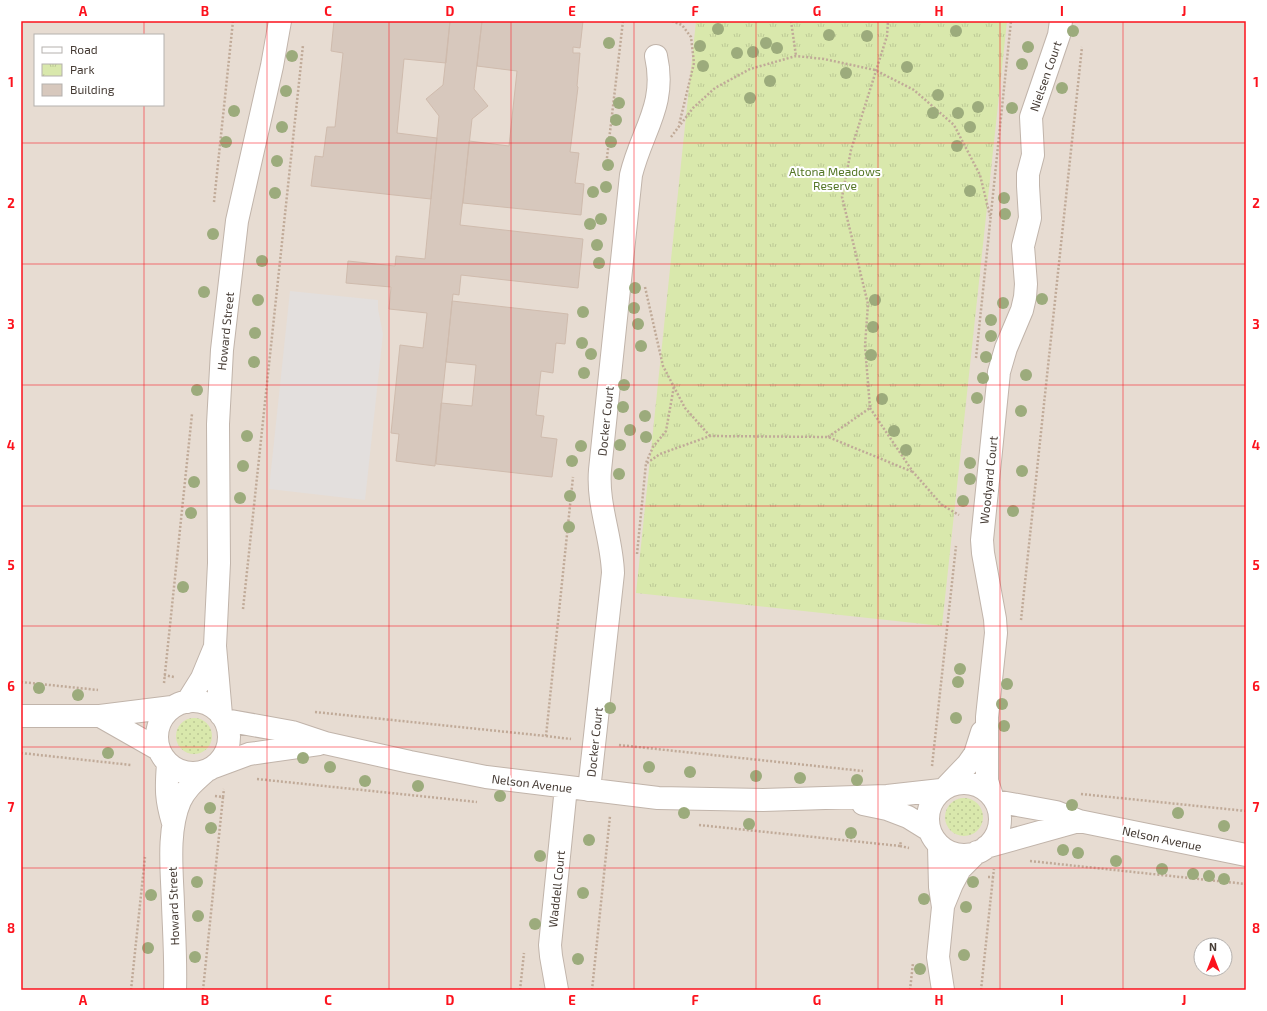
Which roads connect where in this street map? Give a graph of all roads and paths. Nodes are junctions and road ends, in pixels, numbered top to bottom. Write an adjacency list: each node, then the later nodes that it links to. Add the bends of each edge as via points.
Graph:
1 (234, 21): 17 (path)
2 (280, 21): 33 (street, Howard Street, via 238,221 222,350 218,424 219,563)
3 (623, 21): 16 (path)
4 (672, 21): 14 (path, via 682,25 691,37 694,63)
5 (791, 21): 12 (path)
6 (888, 21): 13 (path, via 887,36)
7 (1011, 21): 18 (path)
8 (1061, 21): 19 (street, Nielsen Court, via 1059,35 1031,117 1033,155 1028,174 1030,218)
9 (303, 45): 31 (path)
10 (1083, 45): 32 (path)
11 (656, 56): 55 (street, Docker Court, via 660,82 658,98 631,175 600,470 600,494 614,573)
12 (796, 56): 13 (path); 14 (path, via 750,69 715,88 693,108)
13 (875, 70): 18 (path, via 914,90 954,125 980,174); 24 (path, via 851,150 842,197 868,304 865,346)
14 (679, 128): 15 (path)
15 (669, 140)
16 (606, 174)
17 (214, 202)
18 (990, 218): 21 (path)
19 (1024, 246): 43 (street, Woodyard Court, via 1025,297 1000,372 982,540 996,633)
20 (645, 286): 22 (path, via 663,366)
21 (976, 359)
22 (674, 386): 25 (path, via 685,408); 25 (path, via 666,431 653,447 646,463 660,454)
23 (193, 407): 34 (path)
24 (870, 408): 26 (path); 27 (path)
25 (710, 436): 26 (path)
26 (828, 437): 27 (path)
27 (913, 472): 29 (path, via 942,505 960,515)
28 (574, 475): 40 (path, via 546,736)
29 (960, 508)
30 (957, 539): 51 (path)
31 (243, 614)
32 (1021, 624)
33 (215, 646): 35 (street, Howard Street); 44 (street, Howard Street)
34 (164, 675): 35 (path); 37 (path)
35 (200, 680): 39 (street, Howard Street)
36 (21, 682): 38 (path)
37 (163, 685)
38 (99, 690)
39 (180, 704): 42 (street); 44 (street, via 206,704); 48 (street, via 164,716 158,726 156,737)
40 (310, 712)
41 (21, 716): 42 (street)
42 (100, 716): 48 (street)
43 (987, 717): 54 (street, Woodyard Court, via 975,754); 59 (street, Woodyard Court, via 987,781)
44 (223, 718): 45 (street, Nelson Avenue, via 292,732); 50 (street, via 228,730 227,750 222,759)
45 (324, 743): 50 (street, Nelson Avenue, via 249,754); 53 (street, Nelson Avenue, via 486,777)
46 (619, 744): 52 (path)
47 (21, 753): 49 (path)
48 (163, 757): 50 (street, via 177,770 186,773 196,774); 63 (street, Howard Street, via 168,804)
49 (130, 765)
50 (210, 769): 63 (street, Howard Street, via 188,786)
51 (932, 770)
52 (868, 771)
53 (566, 787): 55 (street, Nelson Avenue); 75 (street, Waddell Court, via 550,945)
54 (944, 789): 58 (street, Nelson Avenue, via 887,796); 59 (street, via 958,783 971,783 983,788); 64 (street, via 933,799 929,808 927,819)
55 (589, 790): 58 (street, Nelson Avenue, via 658,798)
56 (1077, 794): 60 (path)
57 (223, 797): 74 (path)
58 (838, 798): 64 (street, Nelson Avenue, via 908,817)
59 (994, 799): 62 (street, Nelson Avenue, via 1056,812); 66 (street, via 999,811 998,831 993,840)
60 (1246, 811)
61 (610, 816): 76 (path)
62 (1079, 822): 66 (street, Nelson Avenue); 67 (street, Nelson Avenue)
63 (173, 823): 73 (street, Howard Street)
64 (934, 838): 66 (street, via 948,851 957,854 967,855); 71 (street)
65 (146, 850): 72 (path)
66 (981, 850): 71 (street, via 960,869)
67 (1246, 855)
68 (1027, 861): 70 (path)
69 (993, 877): 78 (path)
70 (1246, 884)
71 (943, 907): 77 (street, via 938,957)
72 (131, 990)
73 (175, 990)
74 (203, 990)
75 (557, 990)
76 (592, 990)
77 (942, 990)
78 (981, 990)

